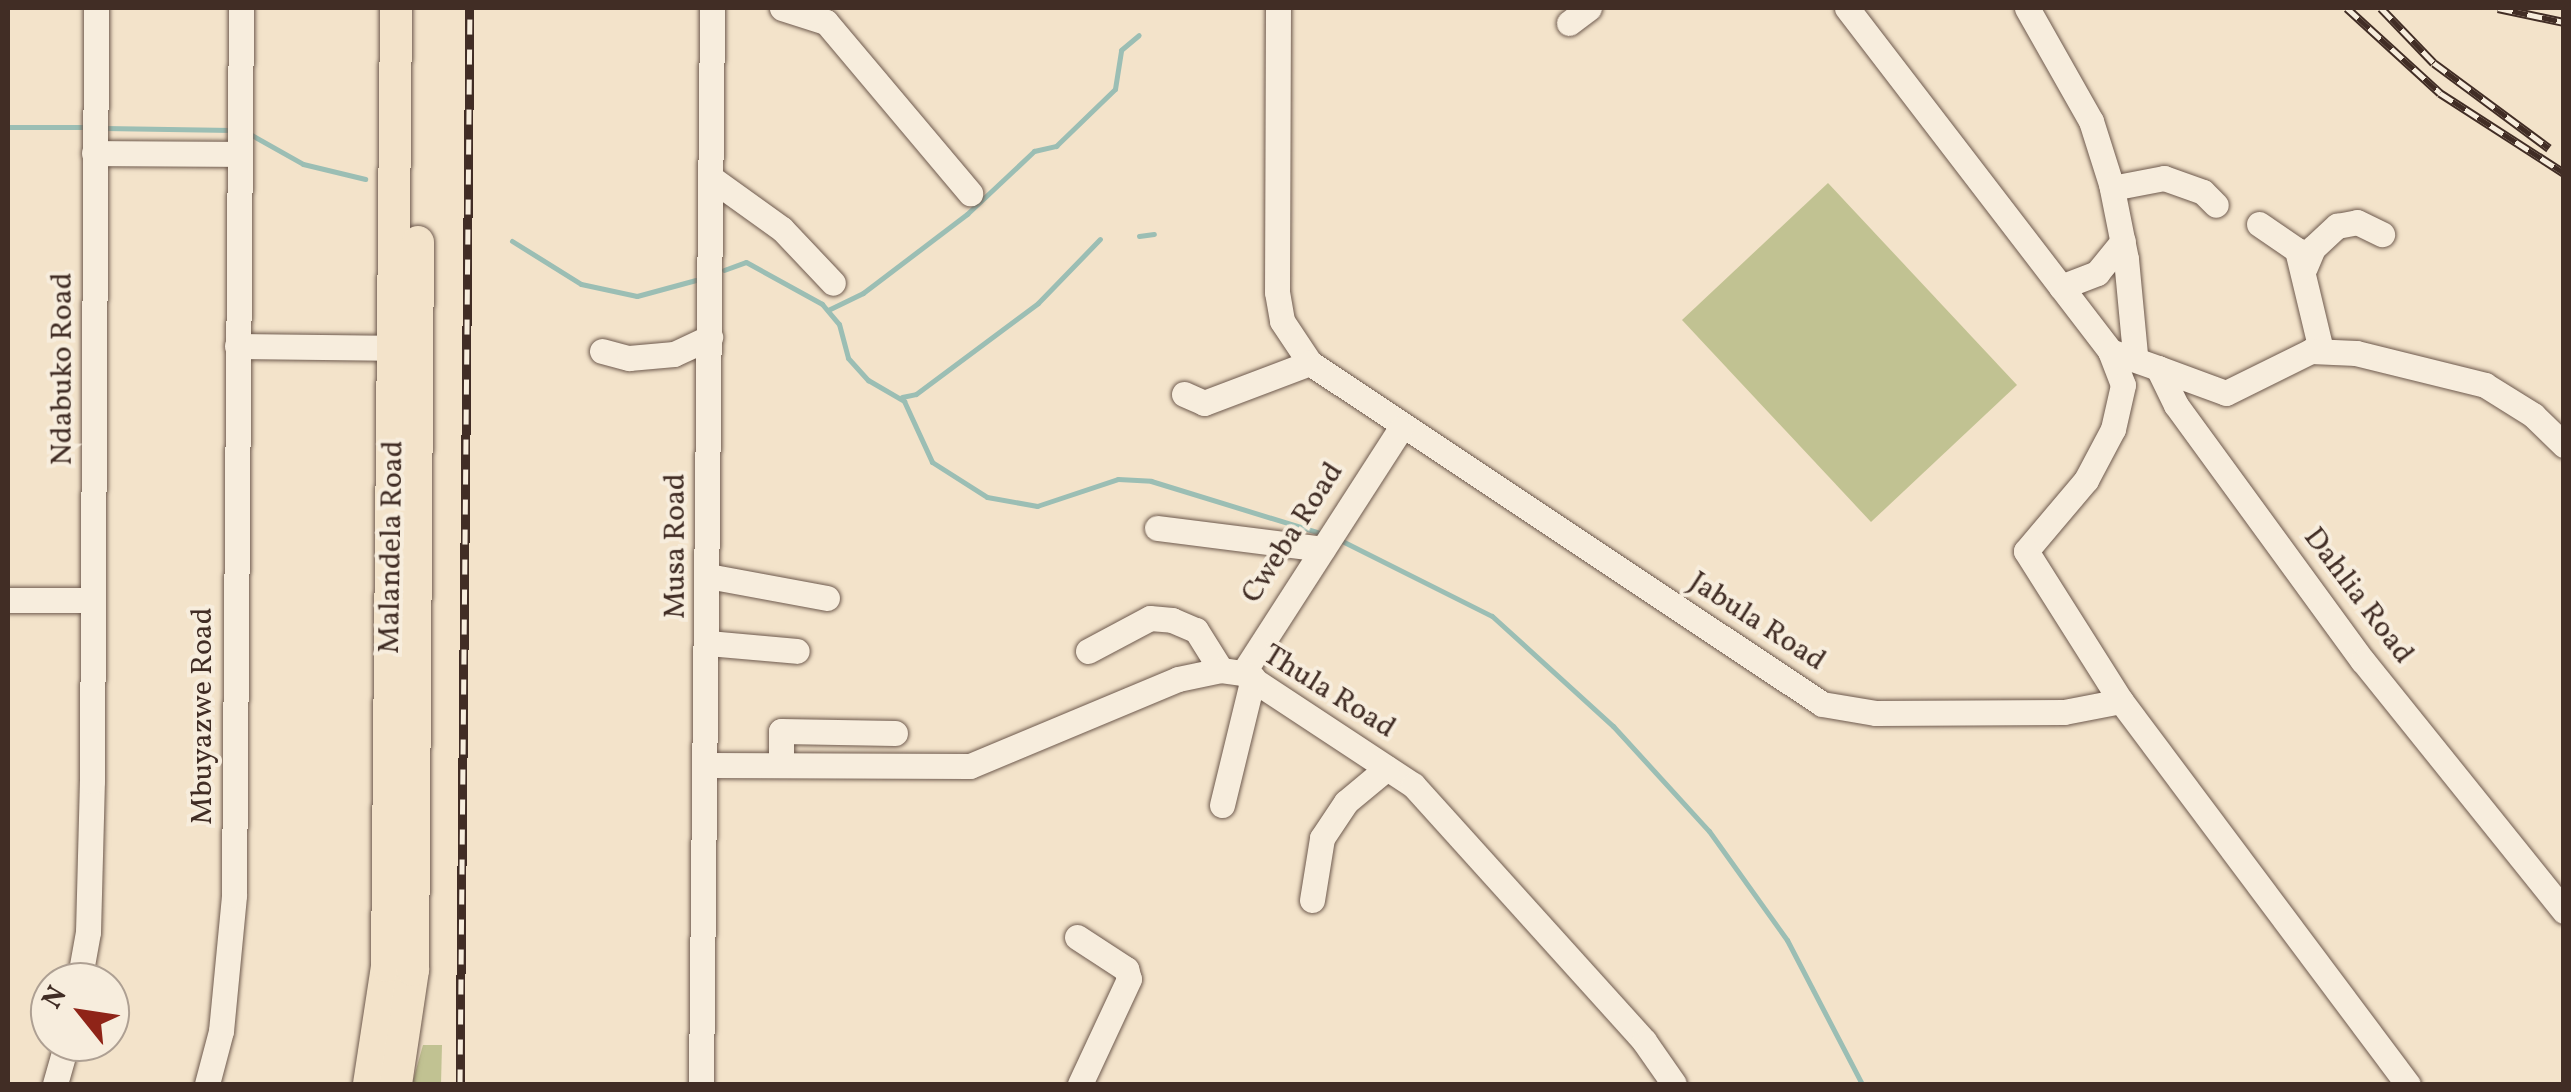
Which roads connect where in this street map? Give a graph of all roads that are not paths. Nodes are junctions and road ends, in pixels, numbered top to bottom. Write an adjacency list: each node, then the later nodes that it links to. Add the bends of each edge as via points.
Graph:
1 (96, 8): 10 (street, Ndabuko Road)
2 (241, 8): 11 (street, Mbuyazwe Road)
3 (396, 8): 24 (main road, Malandela Road)
4 (418, 8): 24 (main road, Malandela Road)
5 (712, 8): 12 (street, Musa Road)
6 (782, 8): 14 (street, via 826,22)
7 (1278, 8): 28 (street, Jabula Road, via 1277,292 1282,322)
8 (1847, 8): 21 (street)
9 (2027, 8): 13 (street, via 2091,121)
10 (95, 136): 11 (street); 38 (street, Ndabuko Road)
11 (240, 138): 23 (street, Mbuyazwe Road)
12 (711, 178): 20 (street, via 782,229); 22 (street, Musa Road)
13 (2112, 188): 15 (street, via 2156,177 2204,192); 18 (street)
14 (970, 193)
15 (2216, 205)
16 (2260, 224): 19 (street, via 2291,242)
17 (2382, 234): 19 (street, via 2347,222 2324,236)
18 (2122, 241): 21 (street, via 2096,273); 27 (street)
19 (2305, 267): 25 (street)
20 (834, 283)
21 (2061, 287): 27 (street)
22 (710, 337): 26 (street, via 674,354 628,358); 35 (street, Musa Road)
23 (238, 346): 24 (street); 53 (street, Mbuyazwe Road, via 234,895 221,1030)
24 (407, 348): 54 (main road, Malandela Road, via 387,966); 55 (main road, Malandela Road, via 412,970)
25 (2322, 350): 29 (street, via 2226,393); 32 (street, via 2484,385 2533,415)
26 (602, 351)
27 (2122, 352): 29 (street); 43 (street, via 2113,429 2086,480 2026,551)
28 (1310, 363): 30 (street, via 1204,402); 31 (street, Jabula Road)
29 (2158, 368): 50 (street, Dahlia Road, via 2176,404 2363,661)
30 (1184, 394)
31 (1400, 430): 34 (street, Cweba Road); 43 (street, Jabula Road, via 1822,704 1876,713 2064,712)
32 (2564, 445)
33 (1157, 528): 34 (street)
34 (1323, 550): 42 (street, Cweba Road)
35 (708, 576): 36 (street); 39 (street, Musa Road)
36 (826, 598)
37 (8, 600): 38 (street)
38 (91, 600): 52 (street, Ndabuko Road)
39 (708, 643): 40 (street); 45 (street, Musa Road)
40 (797, 651)
41 (1088, 651): 42 (street, via 1150,618 1172,620 1196,630)
42 (1239, 674): 46 (street, Thula Road, via 1178,679 970,766); 47 (street, Thula Road); 48 (street, Cweba Road)
43 (2121, 701): 59 (street)
44 (895, 732): 46 (street, via 781,731)
45 (707, 765): 46 (street, Thula Road); 56 (street, Musa Road)
46 (781, 765)
47 (1388, 768): 49 (street, via 1346,802 1322,838); 58 (street, Thula Road, via 1413,786 1644,1041)
48 (1222, 805)
49 (1312, 900)
50 (2560, 901)
51 (1077, 936): 57 (street, via 1126,969 1130,980)
52 (83, 962)
53 (207, 1084)
54 (370, 1084)
55 (396, 1084)
56 (701, 1084)
57 (1080, 1084)
58 (1674, 1084)
59 (2408, 1084)

